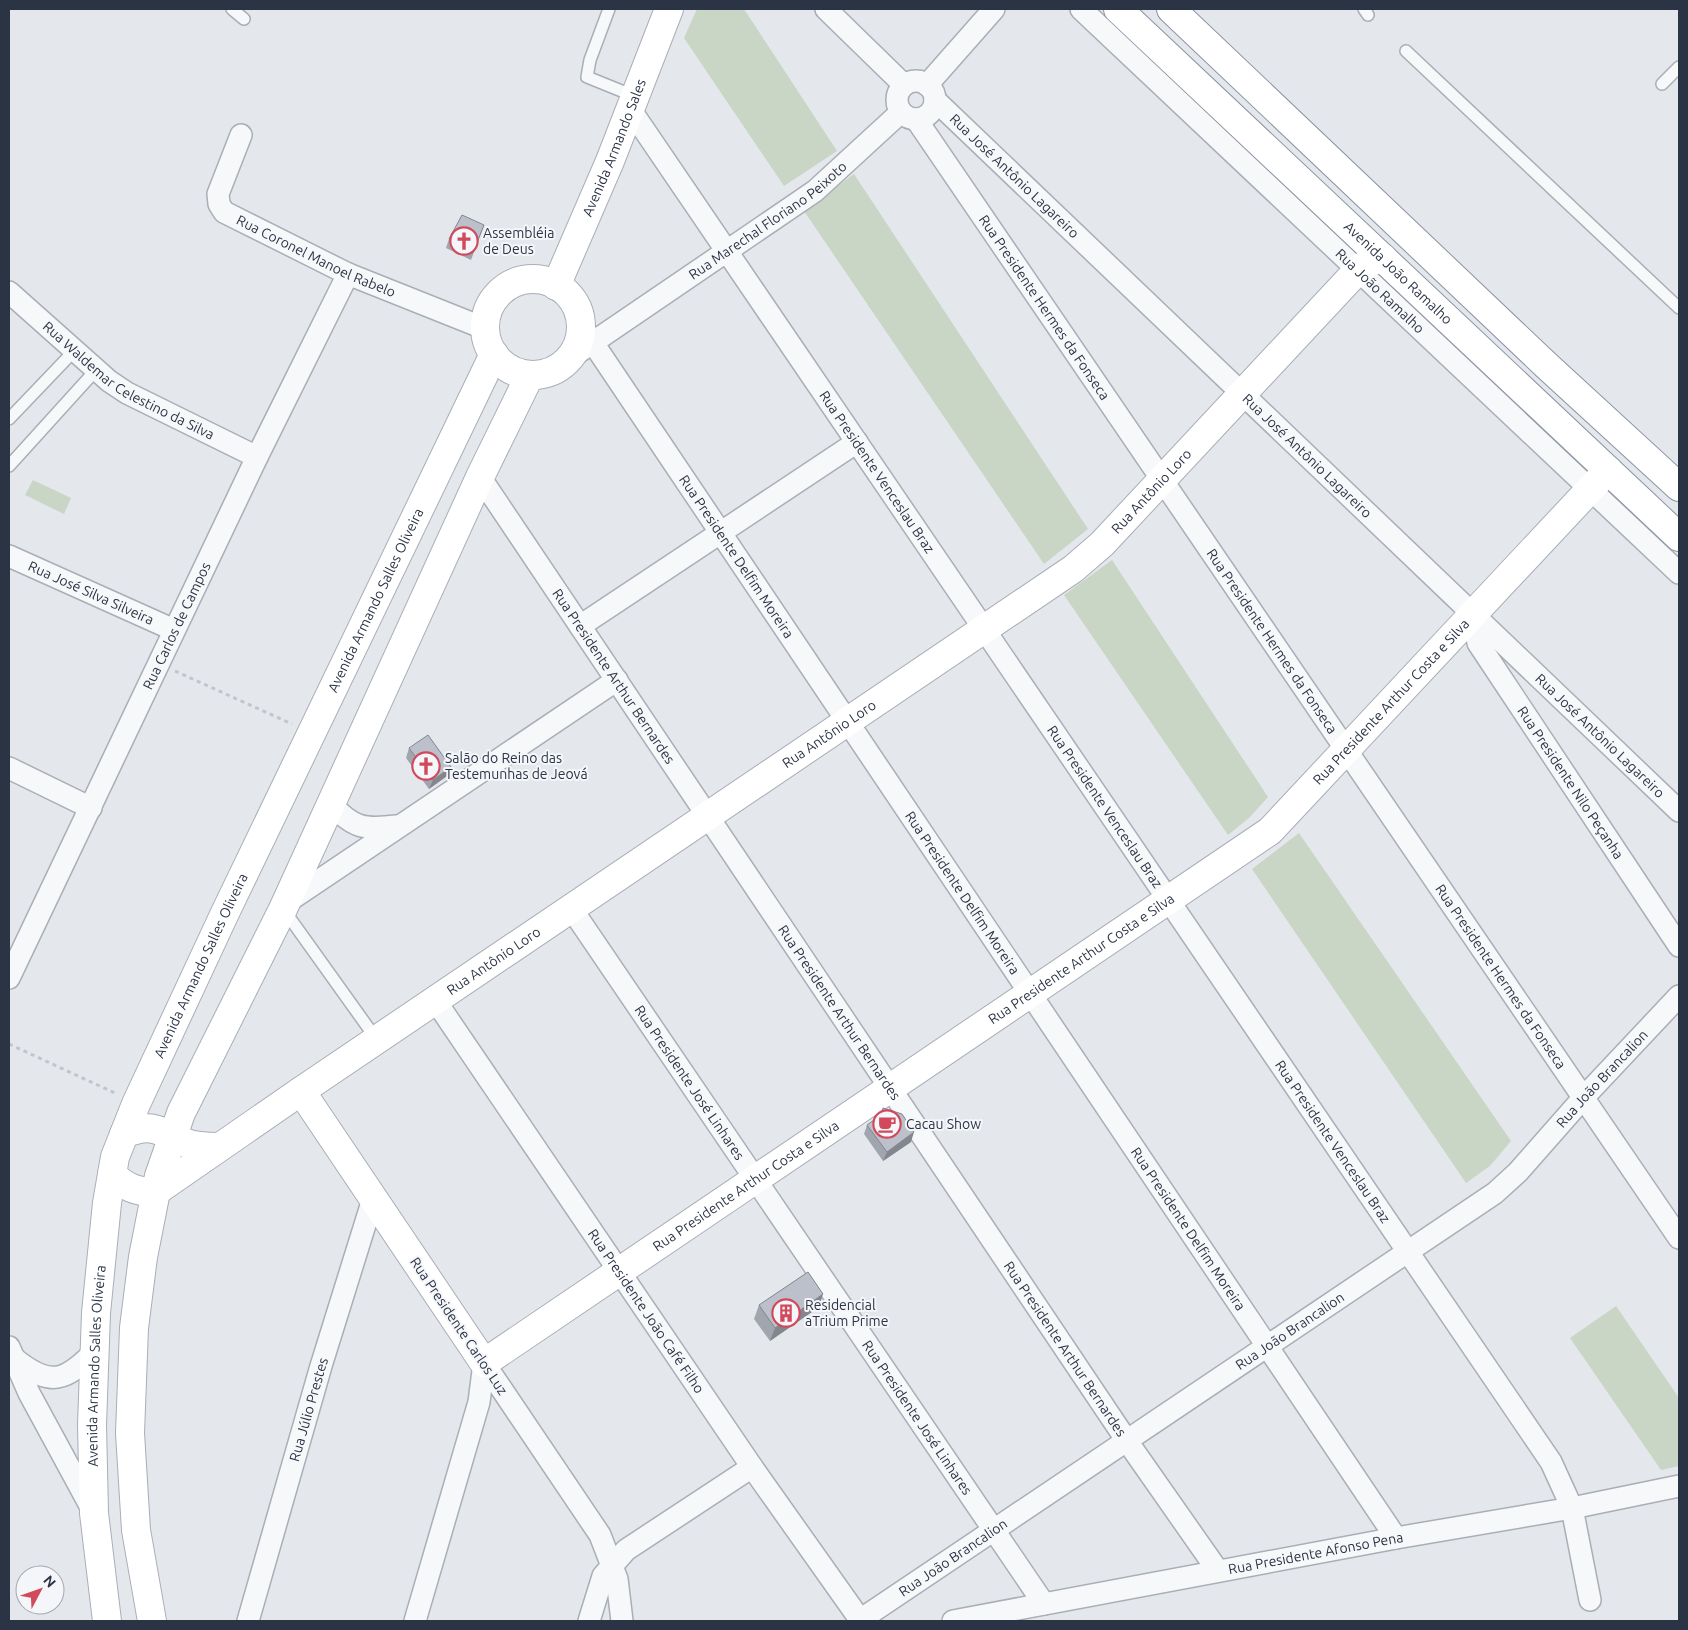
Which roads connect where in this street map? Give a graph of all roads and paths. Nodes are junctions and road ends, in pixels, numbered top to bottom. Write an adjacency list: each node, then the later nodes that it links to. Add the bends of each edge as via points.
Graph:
1 (232, 9): 9 (lane)
2 (609, 9): 15 (lane, via 587,77)
3 (669, 9): 15 (main road, Avenida Armando Sales)
4 (826, 9): 13 (street)
5 (994, 9): 14 (street)
6 (1080, 9): 20 (street, Rua João Ramalho)
7 (1118, 9): 19 (main road, Avenida João Ramalho)
8 (1171, 9): 29 (main road)
9 (244, 19)
10 (1406, 51): 24 (lane)
11 (1679, 67): 12 (lane)
12 (1662, 84)
13 (904, 85): 14 (street, via 916,81); 16 (street, via 898,94 898,106)
14 (931, 92): 16 (street, via 934,106 928,116); 33 (street, Rua José Antônio Lagareiro)
15 (632, 103): 18 (street, Rua Presidente Venceslau Braz); 22 (main road, Avenida Armando Sales)
16 (908, 116): 18 (street, Rua Marechal Floriano Peixoto, via 815,191); 40 (street, Rua Presidente Hermes da Fonseca)
17 (241, 135): 21 (street, Rua Coronel Manoel Rabelo, via 218,194 224,212)
18 (727, 251): 25 (street, Rua Marechal Floriano Peixoto, via 628,319); 36 (street, Rua Presidente Venceslau Braz)
19 (1383, 258): 20 (main road, Rua Antônio Loro); 29 (main road, via 1407,258 1420,264 1462,304); 41 (main road, Avenida João Ramalho)
20 (1358, 270): 33 (main road, Rua Antônio Loro); 41 (street, Rua João Ramalho)
21 (348, 274): 26 (street, Rua Coronel Manoel Rabelo); 37 (street, Rua Carlos de Campos)
22 (556, 286): 25 (main road, via 572,300); 26 (main road, via 532,280 506,288 488,309)
23 (9, 292): 27 (street, Rua Waldemar Celestino da Silva)
24 (1679, 308)
25 (584, 328): 28 (main road); 31 (street, Rua Presidente Delfim Moreira)
26 (490, 342): 32 (main road, via 509,369); 56 (main road, Avenida Armando Salles Oliveira)
27 (74, 351): 30 (street, Rua Waldemar Celestino da Silva); 34 (lane)
28 (566, 362): 31 (street, via 588,362); 32 (main road, via 552,371)
29 (1546, 365): 35 (main road)
30 (96, 370): 37 (street, Rua Waldemar Celestino da Silva, via 127,393); 38 (lane)
31 (612, 372): 43 (street, Rua Presidente Delfim Moreira)
32 (530, 375): 39 (main road)
33 (1242, 394): 40 (main road, Rua Antônio Loro); 47 (street, Rua José Antônio Lagareiro)
34 (9, 419)
35 (1622, 432): 41 (main road, Rua Presidente Arthur Costa e Silva, via 1620,452); 42 (main road)
36 (857, 442): 43 (street); 49 (street, Rua Presidente Venceslau Braz)
37 (257, 457): 50 (street, Rua Carlos de Campos)
38 (9, 466)
39 (480, 477): 48 (street, Rua Presidente Arthur Bernardes); 59 (main road)
40 (1163, 479): 49 (main road, Rua Antônio Loro, via 1089,556); 57 (street, Rua Presidente Hermes da Fonseca)
41 (1599, 480): 44 (main road, Avenida João Ramalho); 46 (street, Rua João Ramalho); 47 (main road, Rua Presidente Arthur Costa e Silva)
42 (1679, 487)
43 (721, 533): 48 (street); 55 (street, Rua Presidente Delfim Moreira)
44 (1679, 537)
45 (9, 556): 50 (street, Rua José Silva Silveira)
46 (1679, 573)
47 (1473, 615): 52 (street, Rua José Antônio Lagareiro); 54 (street, Rua Presidente Nilo Peçanha, via 1478,643); 57 (main road, Rua Presidente Arthur Costa e Silva)
48 (580, 626): 53 (street, Rua Presidente Arthur Bernardes)
49 (984, 628): 55 (main road, Rua Antônio Loro); 64 (street, Rua Presidente Venceslau Braz)
50 (174, 630): 51 (street, Rua Carlos de Campos)
51 (158, 664): 56 (path); 60 (street, Rua Carlos de Campos)
52 (1534, 674): 54 (street, via 1519,679); 61 (street, Rua José Antônio Lagareiro)
53 (616, 680): 62 (street, Rua Presidente Arthur Bernardes); 63 (street)
54 (1509, 691): 67 (street, Rua Presidente Nilo Peçanha)
55 (848, 721): 62 (main road, Rua Antônio Loro); 69 (street, Rua Presidente Delfim Moreira)
56 (312, 733): 77 (main road, Avenida Armando Salles Oliveira)
57 (1346, 748): 64 (main road, Rua Presidente Arthur Costa e Silva, via 1270,831); 76 (street, Rua Presidente Hermes da Fonseca)
58 (9, 768): 60 (street)
59 (331, 804): 63 (street, via 358,826 380,828); 65 (main road)
60 (91, 808): 68 (street, Rua Carlos de Campos)
61 (1679, 811)
62 (708, 816): 66 (main road, Rua Antônio Loro); 74 (street, Rua Presidente Arthur Bernardes)
63 (399, 825): 65 (street)
64 (1170, 900): 69 (main road, Rua Presidente Arthur Costa e Silva); 86 (street, Rua Presidente Venceslau Braz)
65 (285, 905): 72 (lane); 79 (main road)
66 (571, 908): 71 (main road, Rua Antônio Loro); 82 (street, Rua Presidente José Linhares)
67 (1679, 946)
68 (9, 978)
69 (1031, 994): 74 (main road, Rua Presidente Arthur Costa e Silva); 88 (street, Rua Presidente Delfim Moreira)
70 (1679, 996): 76 (street, Rua João Brancalion)
71 (435, 1000): 72 (main road, Rua Antônio Loro); 87 (street, Rua Presidente João Café Filho)
72 (377, 1040): 75 (main road, Rua Antônio Loro)
73 (9, 1044): 77 (path)
74 (890, 1088): 82 (main road, Rua Presidente Arthur Costa e Silva); 92 (street, Rua Presidente Arthur Bernardes)
75 (300, 1091): 80 (main road, Rua Antônio Loro); 84 (main road, Rua Presidente Carlos Luz)
76 (1584, 1097): 85 (street, Rua Presidente Hermes da Fonseca); 86 (street, Rua João Brancalion, via 1505,1184)
77 (136, 1104): 78 (main road, Avenida Armando Salles Oliveira)
78 (124, 1134): 79 (main road, via 148,1128); 81 (main road, Avenida Armando Salles Oliveira)
79 (173, 1135): 80 (main road, via 193,1145); 83 (main road)
80 (219, 1147): 83 (main road, Rua Antônio Loro)
81 (112, 1174): 83 (main road, via 125,1186 141,1192); 89 (main road, Avenida Armando Salles Oliveira, via 102,1250)
82 (756, 1180): 87 (main road, Rua Presidente Arthur Costa e Silva); 97 (street, Rua Presidente José Linhares)
83 (155, 1192): 104 (main road, via 134,1328 130,1433 136,1530)
84 (373, 1199): 91 (main road, Rua Presidente Carlos Luz); 105 (street, Rua Júlio Prestes)
85 (1679, 1238)
86 (1410, 1251): 88 (street, Rua João Brancalion); 95 (street, Rua Presidente Venceslau Braz, via 1551,1462)
87 (621, 1271): 91 (main road, Rua Presidente Arthur Costa e Silva); 93 (street, Rua Presidente João Café Filho)
88 (1268, 1346): 92 (street, Rua João Brancalion); 98 (street, Rua Presidente Delfim Moreira)
89 (96, 1350): 90 (street, via 72,1372 51,1379 38,1375); 96 (main road, Avenida Armando Salles Oliveira, via 92,1425)
90 (12, 1353): 96 (street, via 29,1393)
91 (484, 1363): 99 (street, Rua Presidente Carlos Luz, via 600,1535); 106 (street, via 479,1402)
92 (1127, 1441): 97 (street, Rua João Brancalion); 100 (street, Rua Presidente Arthur Bernardes)
93 (752, 1467): 99 (street, via 626,1550); 109 (street, Rua Presidente João Café Filho)
94 (1679, 1486): 95 (street, Rua Presidente Afonso Pena)
95 (1572, 1508): 98 (street, Rua Presidente Afonso Pena); 101 (street, Rua Presidente Venceslau Braz)
96 (94, 1513): 103 (main road, Avenida Armando Salles Oliveira)
97 (994, 1530): 102 (street, Rua Presidente José Linhares); 109 (street, Rua João Brancalion)
98 (1396, 1538): 100 (street, Rua Presidente Afonso Pena)
99 (612, 1564): 107 (street, via 604,1576); 108 (street, Rua Presidente Carlos Luz)
100 (1218, 1571): 102 (street, Rua Presidente Afonso Pena)
101 (1590, 1600)
102 (1044, 1604): 110 (street, Rua Presidente Afonso Pena)
103 (107, 1621)
104 (152, 1621)
105 (248, 1621)
106 (415, 1621)
107 (589, 1621)
108 (622, 1621)
109 (860, 1621)
110 (953, 1621)

